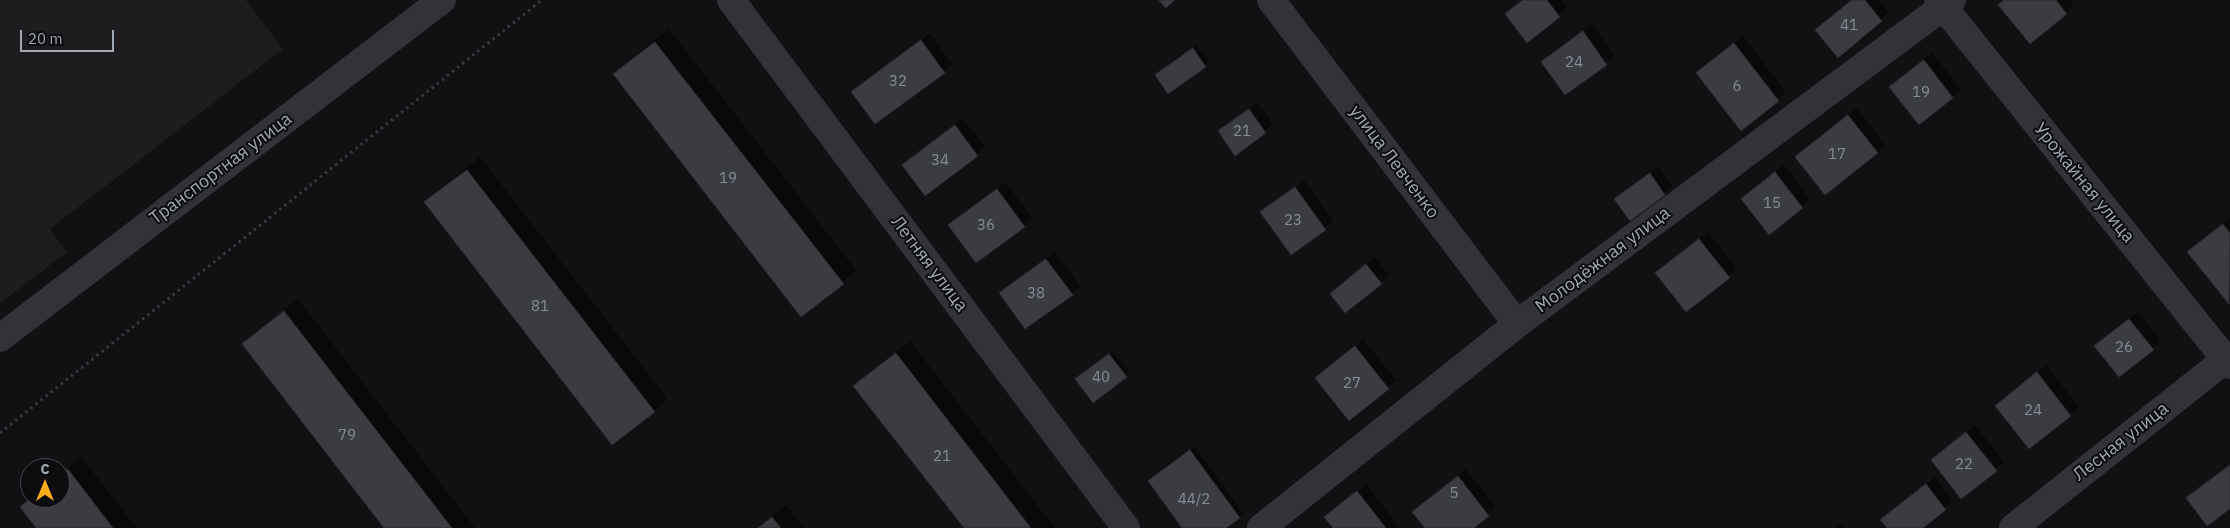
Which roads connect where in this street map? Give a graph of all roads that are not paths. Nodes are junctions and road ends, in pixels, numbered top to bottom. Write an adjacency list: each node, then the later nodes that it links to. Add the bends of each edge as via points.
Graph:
1 (442, 0): 6 (street, Транспортная улица)
2 (731, 0): 8 (street, Летняя улица)
3 (1271, 0): 5 (street, улица Левченко)
4 (1944, 2): 5 (street, Молодёжная улица); 7 (street, Урожайная улица)
5 (1517, 324): 9 (street, Молодёжная улица)
6 (0, 338)
7 (2228, 360): 10 (street, Лесная улица)
8 (1126, 528)
9 (1261, 528)
10 (2013, 528)

